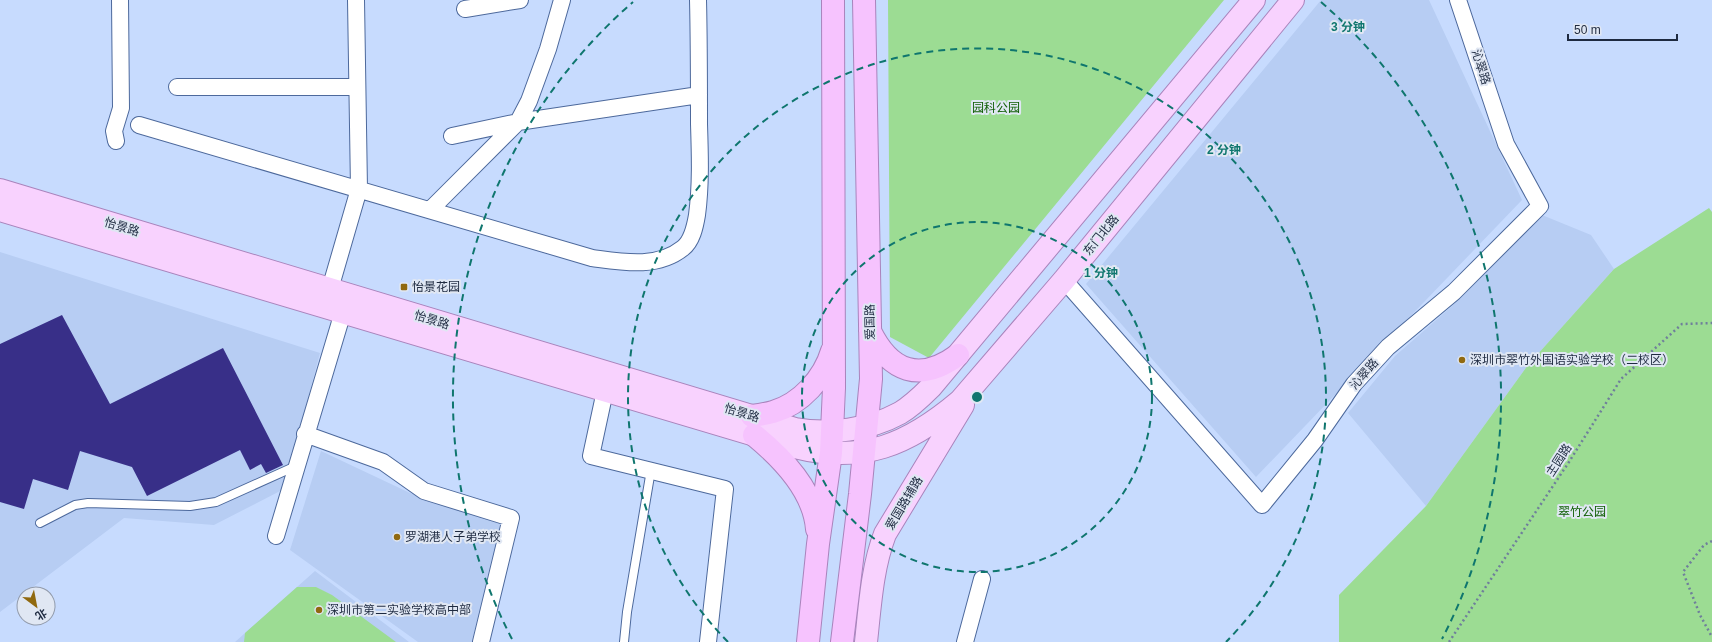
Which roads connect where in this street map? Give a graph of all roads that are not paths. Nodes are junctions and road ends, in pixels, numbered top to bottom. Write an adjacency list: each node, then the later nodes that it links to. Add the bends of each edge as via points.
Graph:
1 (120, 0): 18 (street, via 121,108 114,131)
2 (356, 0): 13 (street)
3 (520, 0): 11 (street)
4 (562, 0): 15 (street, via 529,101)
5 (698, 0): 14 (street)
6 (833, 0): 27 (highway)
7 (864, 0): 26 (highway, 爱国路)
8 (1254, 0): 28 (main road)
9 (1293, 0): 23 (main road, 东门北路)
10 (1458, 0): 23 (street, 沁翠路, via 1506,144 1540,206 1454,292 1388,347 1354,384 1315,440 1262,505)
11 (465, 9)
12 (177, 87): 13 (street)
13 (357, 87): 19 (street)
14 (699, 95): 15 (street); 22 (street, via 700,182 692,237 684,248 657,261 634,263 592,258)
15 (518, 122): 17 (street); 22 (street)
16 (139, 125): 19 (street)
17 (452, 136)
18 (116, 141)
19 (359, 189): 22 (street); 24 (street)
20 (0, 190): 24 (main road, 怡景路)
21 (0, 210): 25 (main road, 怡景路)
22 (430, 210)
23 (1064, 280): 29 (main road, 东门北路)
24 (330, 289): 31 (main road, 怡景路)
25 (343, 312): 30 (main road, 怡景路); 33 (street)
26 (870, 331): 28 (highway, via 877,346 886,356 907,369 922,371 936,368); 32 (highway, 爱国路, via 871,379)
27 (834, 342): 31 (highway, via 828,362 808,391 793,403); 34 (highway)
28 (958, 355): 32 (main road, via 916,403 900,413)
29 (980, 378): 35 (main road, 东门北路, via 960,401 911,436 886,447); 47 (main road, 爱国路辅路, via 885,534 875,567)
30 (605, 391): 31 (main road, 怡景路); 37 (street, via 591,456)
31 (753, 425): 34 (main road, 怡景路, via 806,450); 40 (highway, via 790,470 811,504 817,523)
32 (866, 426): 34 (main road, 怡景路); 35 (highway, 爱国路)
33 (306, 434): 36 (street); 42 (street, via 383,462 424,491 511,518)
34 (831, 442): 35 (main road, 怡景路); 40 (highway)
35 (864, 452): 46 (highway, 爱国路)
36 (296, 466): 38 (lane, via 216,502 190,506 88,503 75,505); 39 (street)
37 (651, 470): 43 (lane); 44 (street, via 724,489)
38 (40, 523)
39 (276, 536)
40 (818, 544): 45 (highway)
41 (982, 579): 48 (street)
42 (481, 642)
43 (624, 642)
44 (708, 642)
45 (808, 642)
46 (842, 642)
47 (866, 642)
48 (965, 642)

